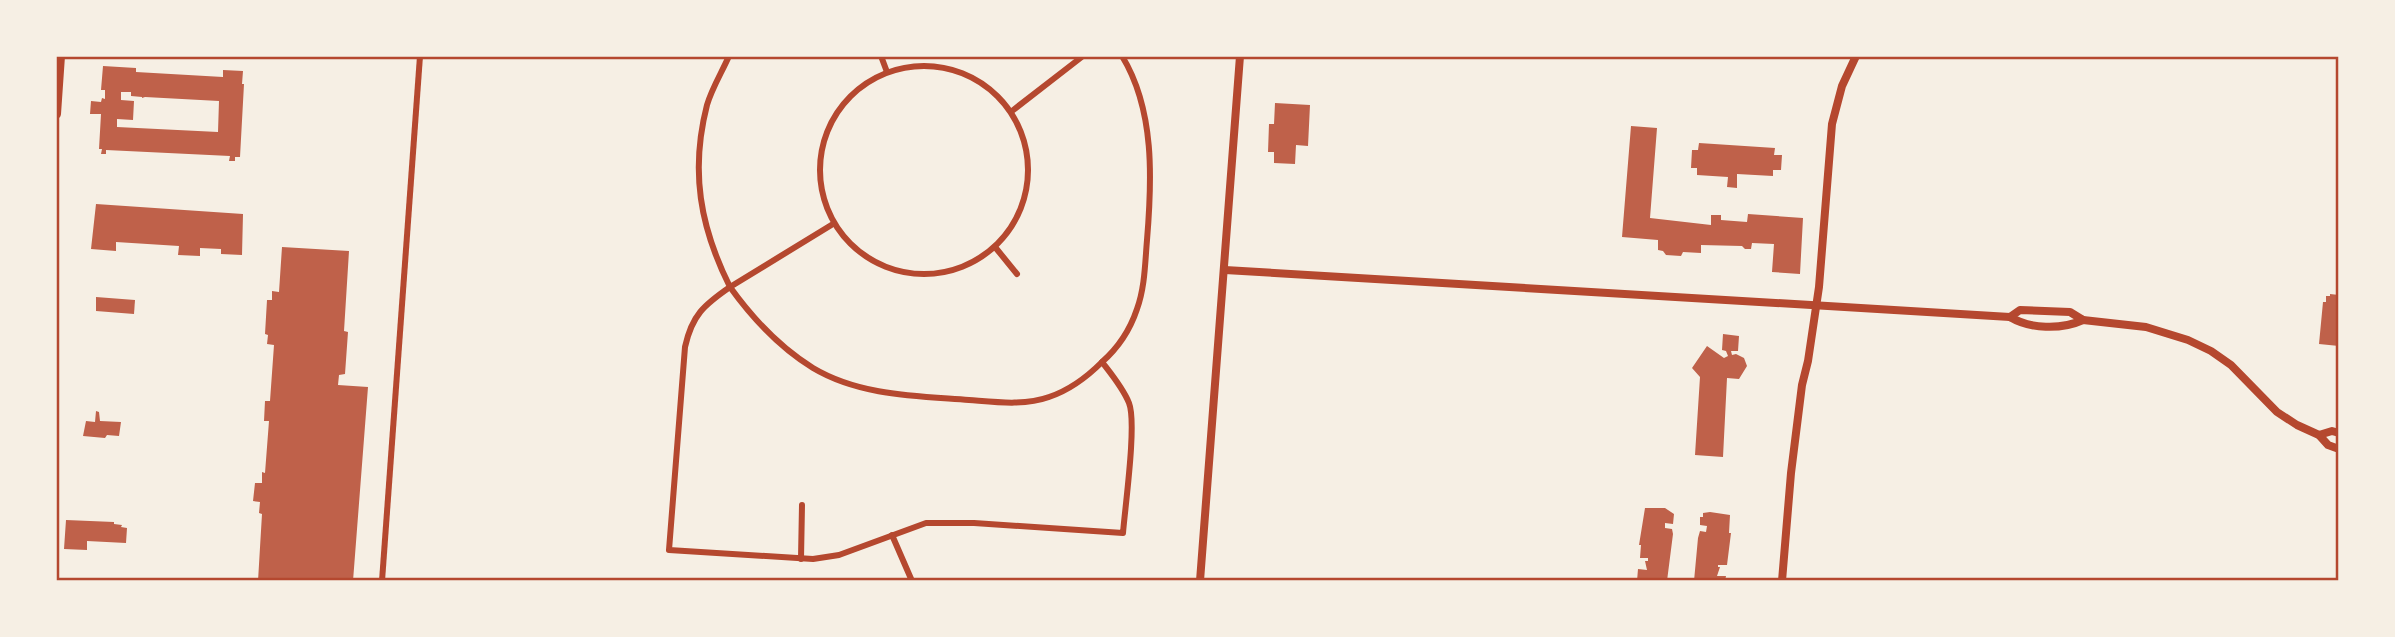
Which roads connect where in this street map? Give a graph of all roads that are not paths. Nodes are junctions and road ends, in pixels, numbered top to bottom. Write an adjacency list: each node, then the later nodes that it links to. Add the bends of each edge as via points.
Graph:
1 (60, 56): 10 (main road)
2 (420, 56): 28 (street)
3 (729, 56): 17 (street, via 708,102 699,177 708,237)
4 (881, 56): 9 (street)
5 (1083, 56): 11 (street)
6 (1122, 56): 21 (street, via 1147,122 1150,205 1144,282 1137,310 1126,334)
7 (1240, 56): 15 (street)
8 (1856, 56): 18 (street, via 1835,106)
9 (887, 72): 11 (street, via 917,66 955,71 987,86); 13 (street, via 843,106 825,136 819,173)
10 (56, 105): 12 (main road)
11 (1012, 111): 14 (street, via 1028,154 1029,177 1018,218)
12 (56, 114)
13 (833, 224): 14 (street, via 866,256 903,271 942,273); 17 (street)
14 (995, 247): 16 (street)
15 (1225, 270): 18 (street); 30 (street)
16 (1017, 274)
17 (730, 287): 21 (street, via 751,316 790,352 815,369 870,390 1025,402 1063,391); 27 (street, via 703,306 688,331 669,550)
18 (1816, 306): 19 (street); 31 (street, via 1792,466)
19 (2010, 317): 20 (street, via 2023,324 2069,326); 20 (street, via 2020,310 2070,312)
20 (2083, 320): 23 (street, via 2164,331 2211,351 2277,412)
21 (1102, 362): 26 (street, via 1130,405 1123,533 926,523)
22 (2339, 433): 23 (street)
23 (2319, 435): 24 (street)
24 (2339, 449)
25 (802, 505): 27 (street)
26 (892, 535): 27 (street, via 839,555); 29 (street)
27 (801, 559)
28 (382, 581)
29 (912, 581)
30 (1200, 581)
31 (1782, 581)

